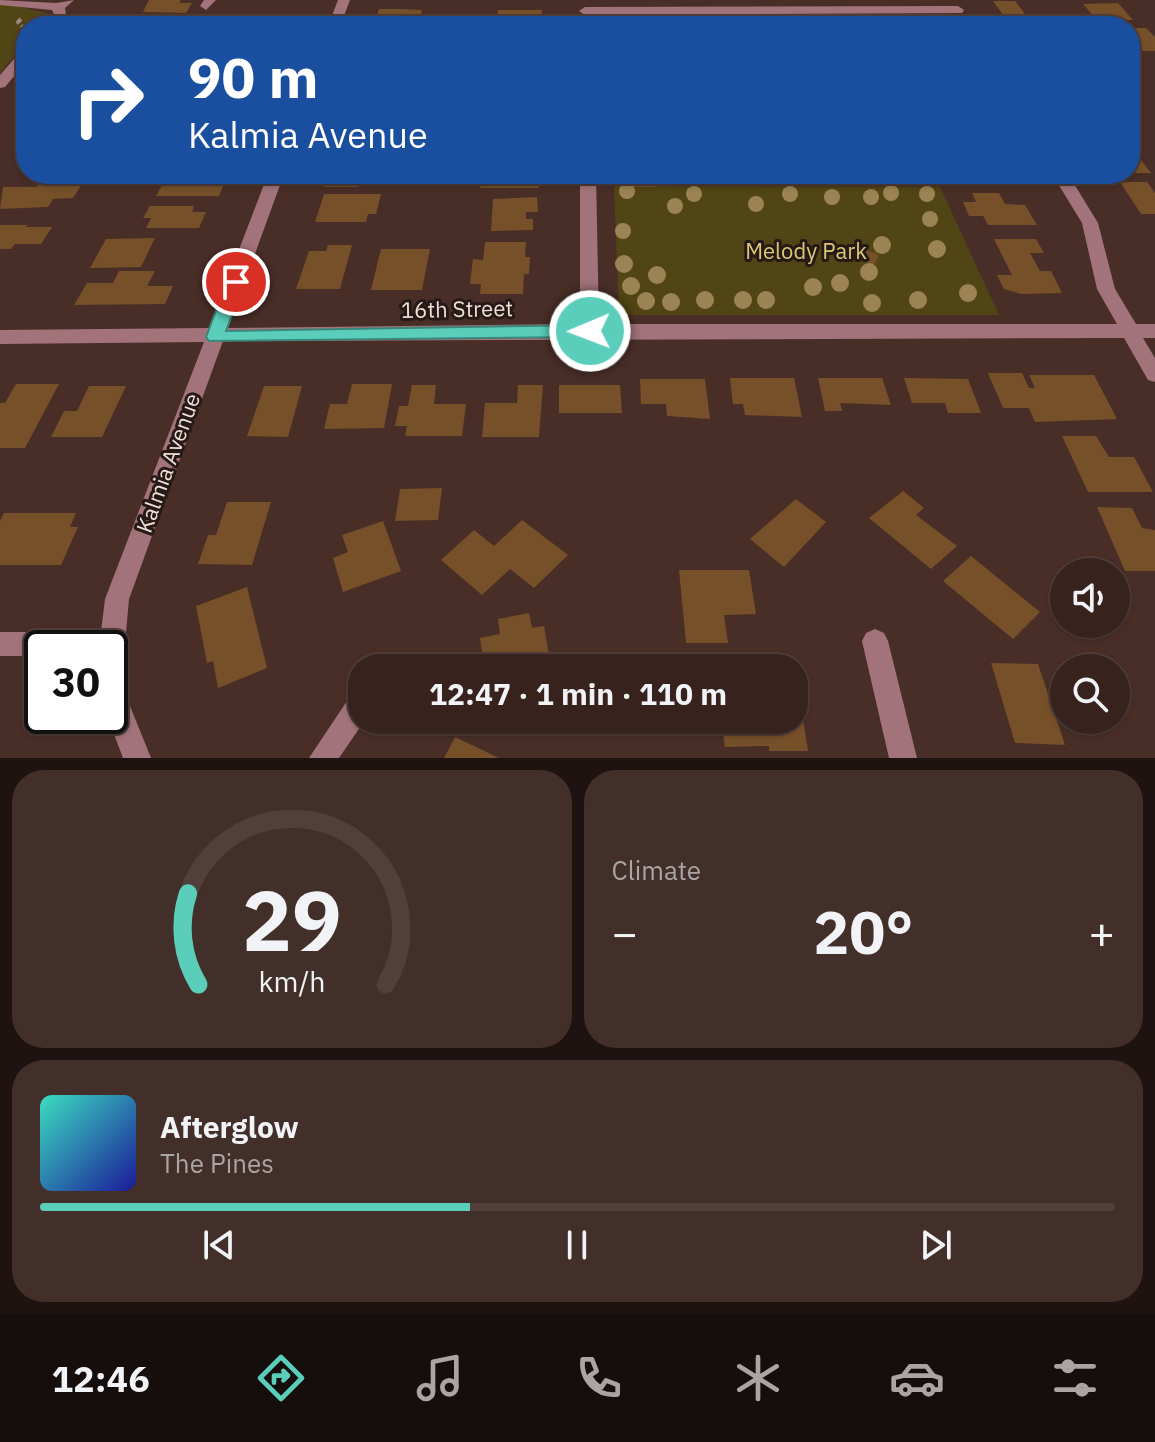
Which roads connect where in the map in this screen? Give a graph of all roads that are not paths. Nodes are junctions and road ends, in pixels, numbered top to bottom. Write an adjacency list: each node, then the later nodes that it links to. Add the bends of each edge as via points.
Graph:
1 (0, 1): 2 (street)
2 (63, 3)
3 (584, 5): 4 (street)
4 (955, 5)
5 (16, 66): 6 (street)
6 (0, 84)
7 (272, 184): 14 (street, Kalmia Avenue)
8 (588, 184): 10 (street)
9 (1066, 184): 11 (street, via 1090,223 1106,289)
10 (590, 331): 11 (street, 16th Street); 14 (street, 16th Street)
11 (1129, 331): 12 (street, 16th Street); 15 (street)
12 (1155, 331)
13 (0, 337): 14 (street, 16th Street)
14 (215, 337): 16 (street, Kalmia Avenue, via 117,599)
15 (1155, 375)
16 (114, 630)
17 (875, 641): 24 (street)
18 (0, 644): 19 (street)
19 (24, 644)
20 (348, 721): 23 (street)
21 (128, 734): 22 (street, Kalmia Avenue)
22 (137, 758)
23 (323, 758)
24 (903, 758)

